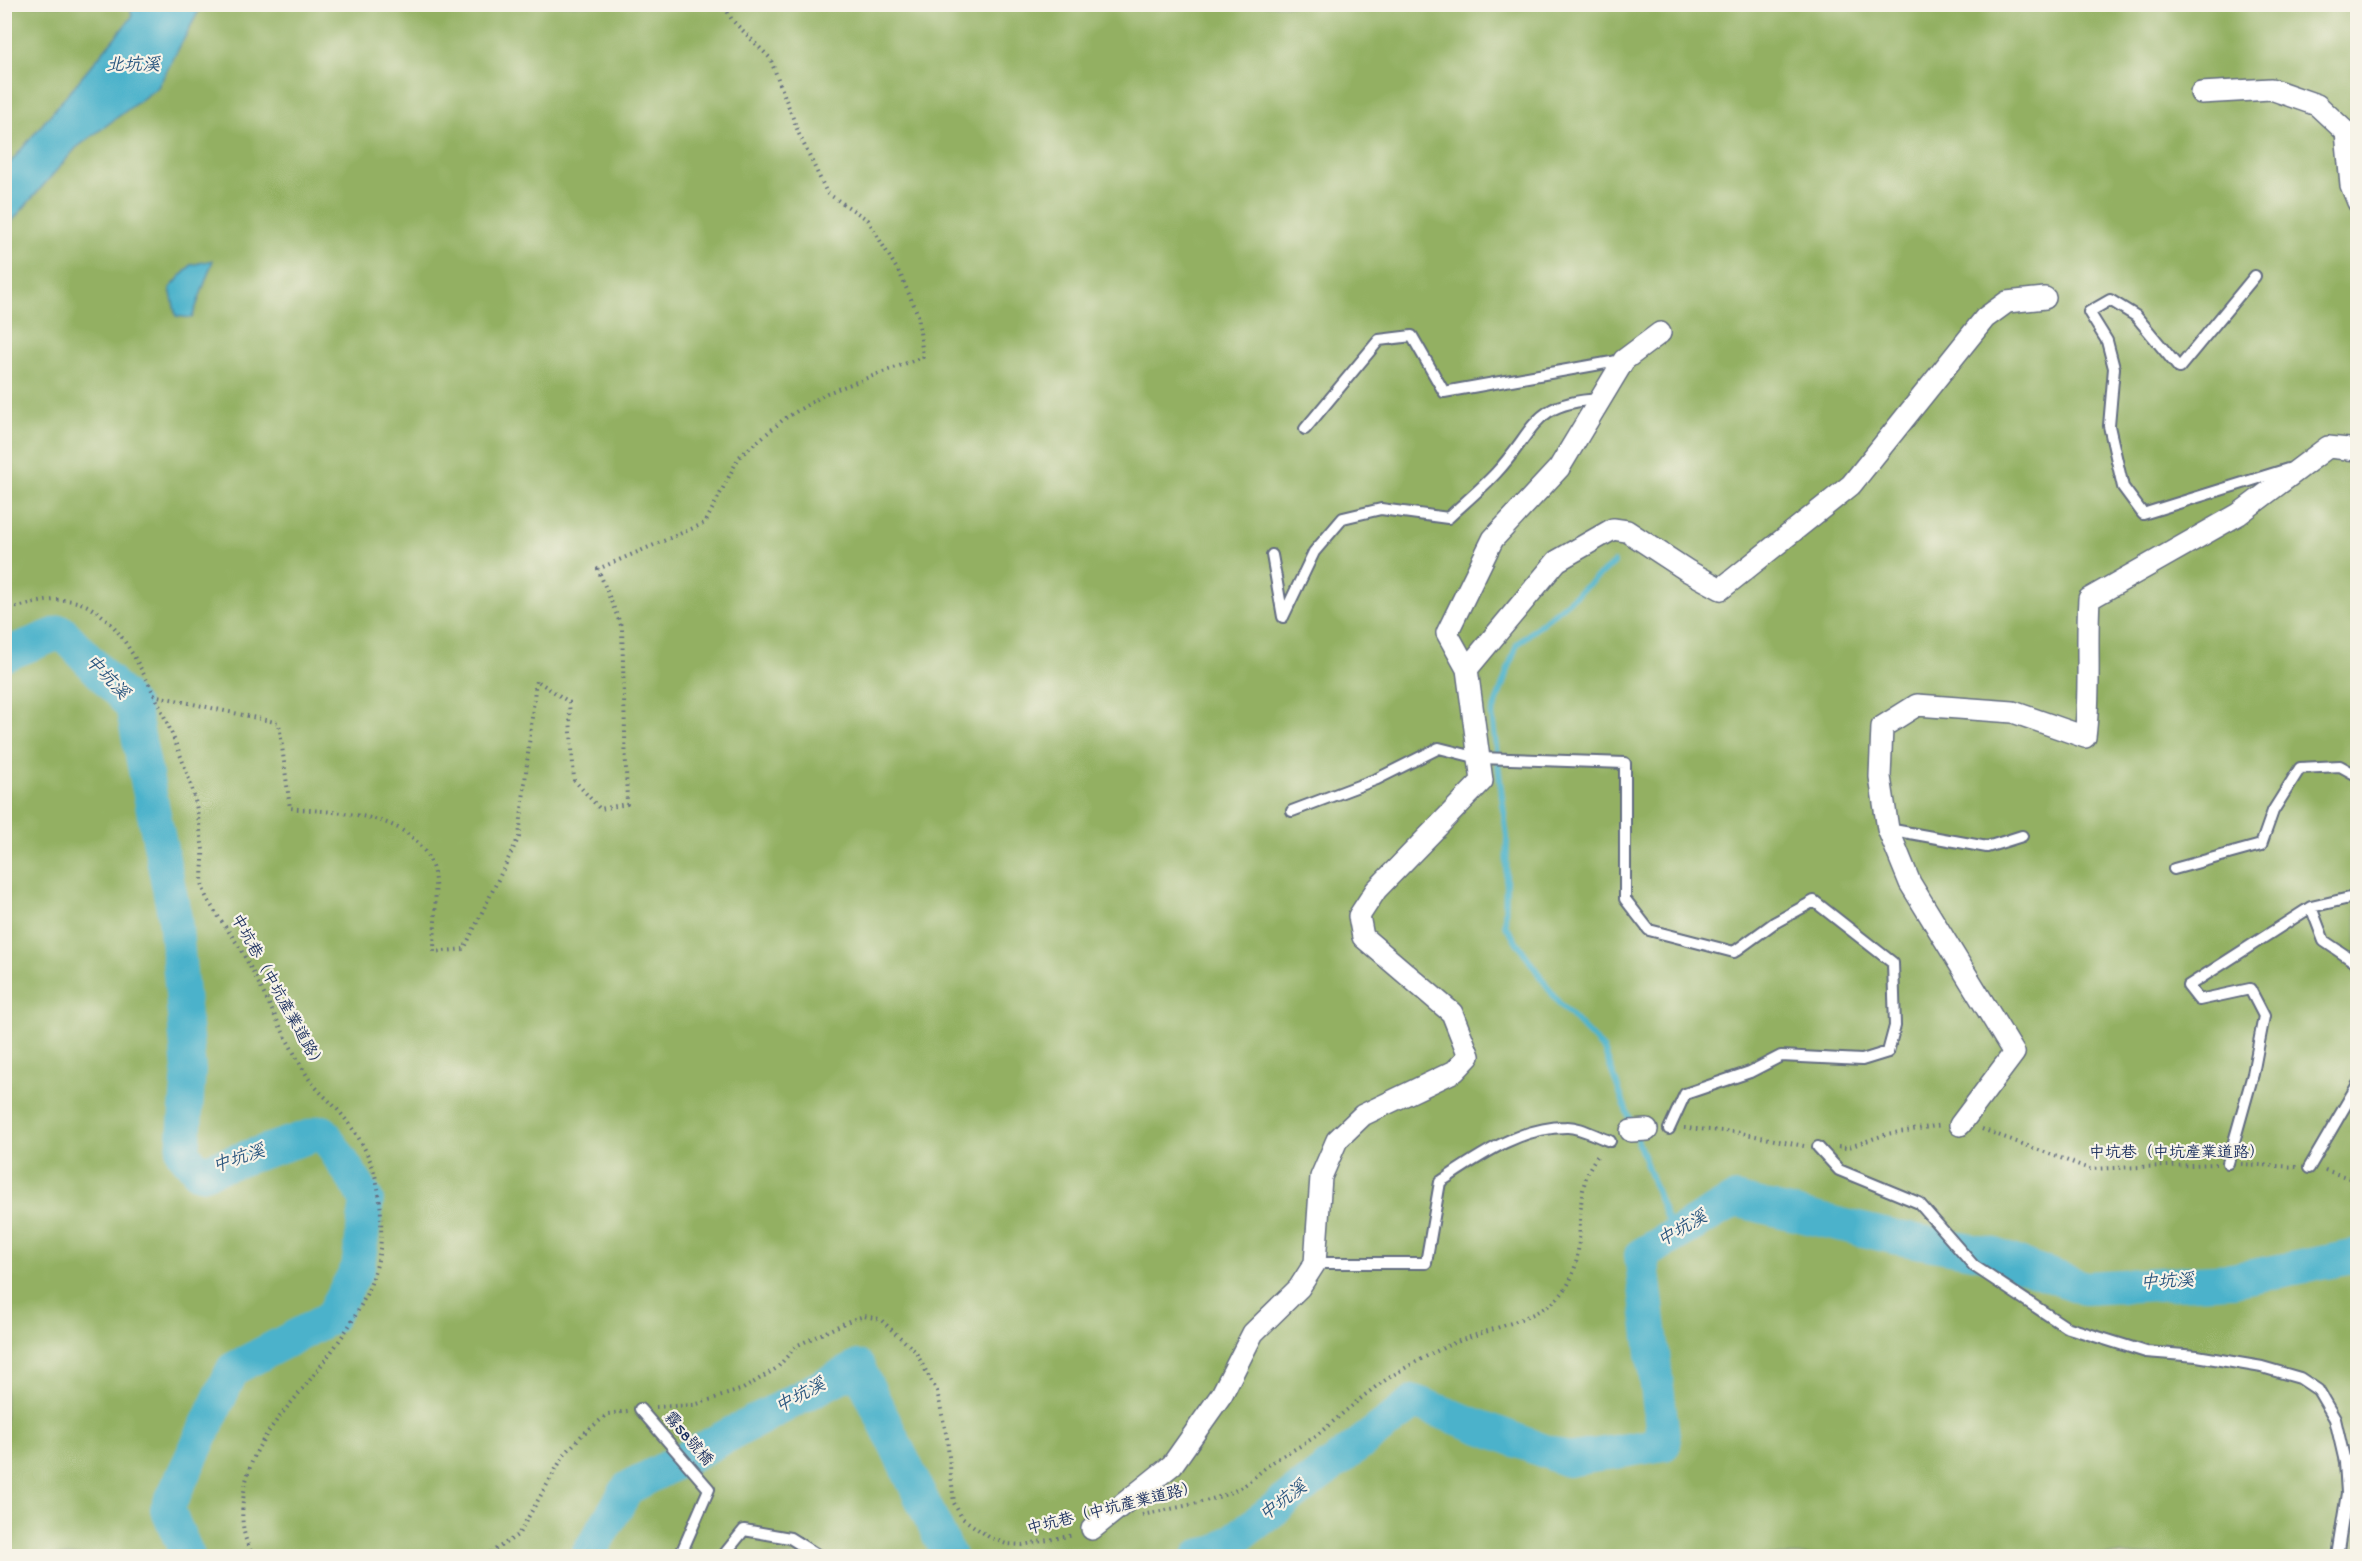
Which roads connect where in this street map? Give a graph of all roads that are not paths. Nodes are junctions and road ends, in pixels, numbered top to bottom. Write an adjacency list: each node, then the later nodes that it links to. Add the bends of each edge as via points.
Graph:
1 (2201, 93): 2 (street, via 2271,89 2317,105 2346,132 2351,185)
2 (2358, 202)
3 (2255, 276): 10 (lane, via 2179,368 2136,316 2110,300 2089,312 2107,341 2114,368 2109,426 2123,487 2143,514)
4 (2045, 298): 12 (street, via 2007,302 1986,318 1851,485 1721,589 1627,531 1613,529 1557,561)
5 (1660, 333): 6 (street)
6 (1623, 360): 7 (street); 8 (lane, via 1444,392 1412,336 1379,339)
7 (1600, 399): 11 (lane, via 1571,401 1538,417 1497,473 1448,518 1381,509 1343,518 1314,552 1283,617); 12 (street, via 1559,468 1493,539 1447,633)
8 (1305, 429)
9 (2358, 450): 10 (street, via 2328,447)
10 (2308, 462): 16 (street, via 2239,514 2089,599 2090,698 2085,737 2013,712 1917,705 1882,727 1880,777)
11 (1272, 555)
12 (1467, 669): 13 (street)
13 (1481, 758): 15 (lane, via 1439,748 1377,779); 24 (lane, via 1625,762 1625,900 1649,930 1734,952 1814,901 1893,963 1895,1026 1888,1052 1862,1060 1781,1056 1750,1072 1685,1094); 29 (street, via 1482,781 1376,890 1359,916 1364,937 1452,1013 1469,1056 1455,1071 1364,1115 1337,1140 1321,1177)
14 (2358, 776): 18 (lane, via 2340,766 2300,768 2273,811 2261,845)
15 (1292, 811)
16 (1888, 829): 17 (lane, via 1987,847); 23 (street, via 1910,884 2014,1053)
17 (2022, 836)
18 (2174, 869)
19 (2358, 896): 20 (lane)
20 (2311, 906): 21 (lane, via 2324,941); 27 (lane, via 2188,986 2199,1000 2250,989 2264,1016 2253,1074)
21 (2358, 964)
22 (2358, 1084): 28 (lane)
23 (1960, 1125)
24 (1669, 1129)
25 (1610, 1141): 29 (lane, via 1567,1126 1522,1135 1486,1151 1440,1182 1426,1263)
26 (1818, 1146): 35 (lane, via 1839,1170 1919,1203 1974,1266 2066,1327 2146,1352 2262,1367 2300,1378 2318,1390 2335,1419 2345,1462 2348,1493)
27 (2228, 1163)
28 (2309, 1168)
29 (1315, 1263): 31 (street, via 1299,1288 1253,1333 1222,1394 1173,1465)
30 (640, 1410): 32 (lane, 霧58號橋, via 710,1489)
31 (1092, 1529)
32 (680, 1557)
33 (723, 1557): 34 (lane, via 744,1530 790,1538)
34 (819, 1557)
35 (2337, 1557)

